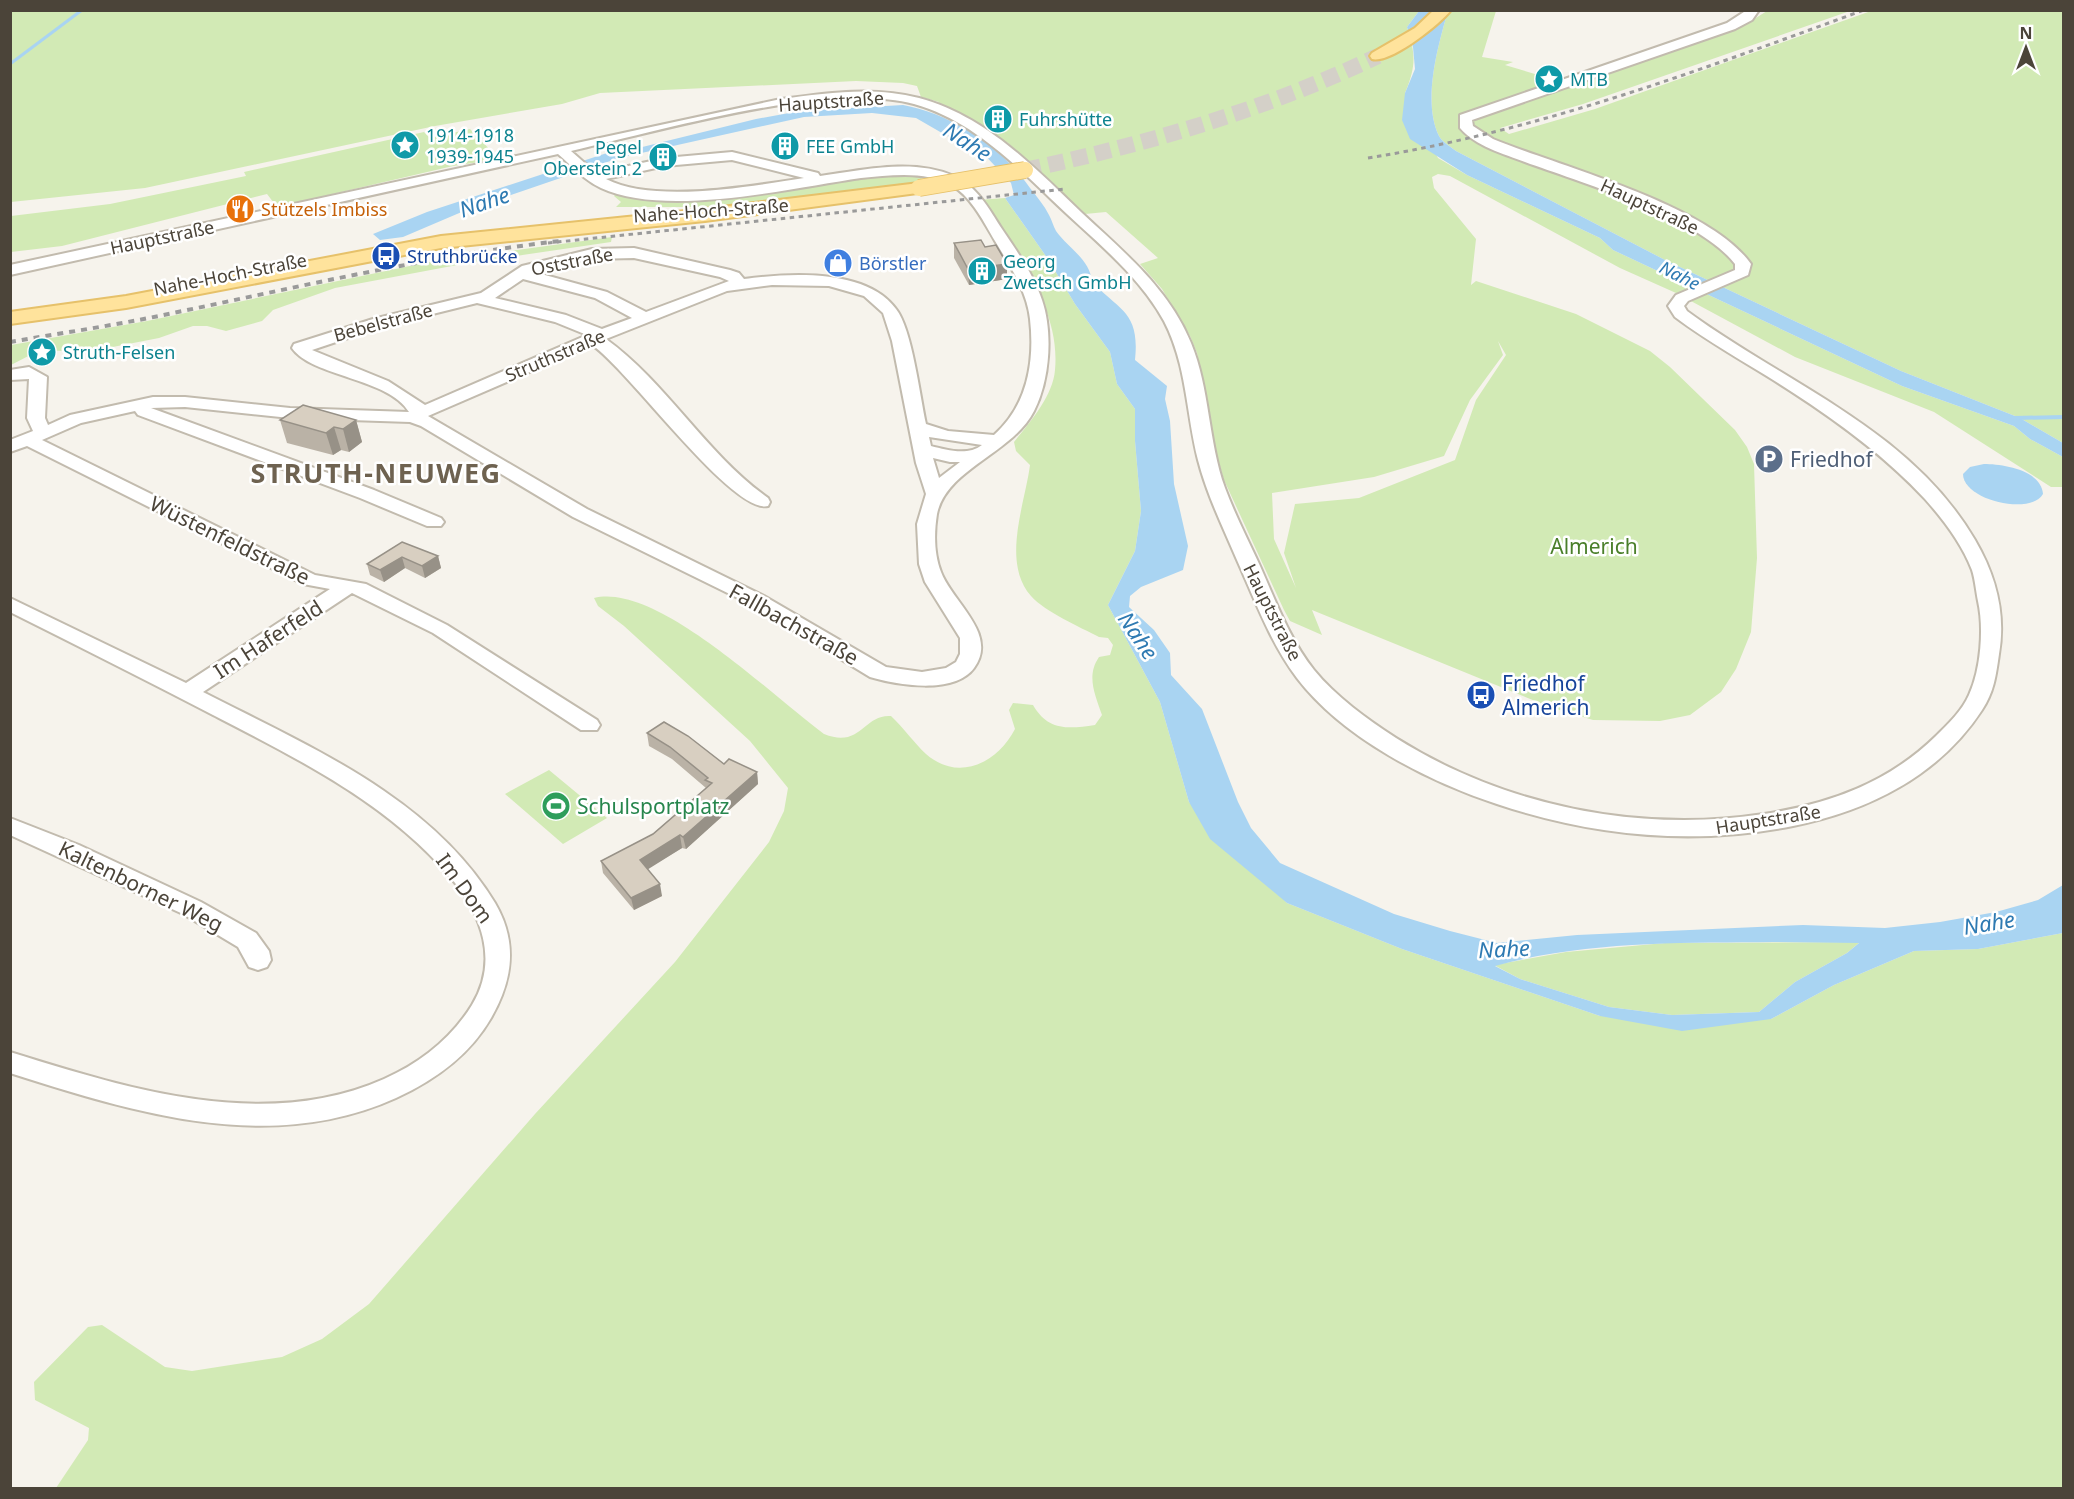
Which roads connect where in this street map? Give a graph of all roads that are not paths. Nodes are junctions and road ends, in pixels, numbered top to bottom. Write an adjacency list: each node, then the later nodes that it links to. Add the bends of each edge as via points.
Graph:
1 (1444, 10): 3 (main road)
2 (1753, 10): 4 (street, Hauptstraße, via 1731,26 1465,118 1474,134 1520,155 1631,193 1672,212 1738,256 1742,272 1679,300 1677,308 1686,318 1862,432 1928,488 1967,537 1990,597 1994,637 1983,689 1951,734 1910,773 1833,808 1725,829 1663,828 1604,821 1540,808 1477,789 1421,764 1369,731 1319,689 1283,636 1212,479 1185,350 1152,290 1132,266 1009,151 958,118 907,99 831,98 739,110)
3 (1378, 56)
4 (565, 152): 6 (street); 8 (street, Hauptstraße)
5 (1025, 170): 12 (main road, Nahe-Hoch-Straße, bridge, via 801,204 612,217 450,234)
6 (592, 176): 7 (street, via 624,191 668,195); 7 (street, via 665,162 732,156)
7 (820, 180): 20 (street, via 879,172 918,172 949,179 970,193 1026,279 1041,330 1026,407 1021,418)
8 (10, 270)
9 (520, 273): 10 (street, Oststraße, via 571,258 624,252 724,273); 11 (street, Oststraße); 13 (street, via 594,292)
10 (740, 284): 13 (street, Struthstraße, via 709,292); 18 (street, Struthstraße, via 790,279 830,281 859,288 878,298 896,325)
11 (479, 299): 14 (street, Bebelstraße, via 560,318); 17 (street, Bebelstraße, via 379,322 300,348 308,355 385,386 411,401)
12 (11, 313)
13 (647, 319): 14 (street, Struthstraße)
14 (597, 337): 17 (street, Struthstraße); 24 (street, Bebelstraße, via 739,486)
15 (10, 375): 19 (street, via 29,372 38,377 36,418)
16 (138, 404): 17 (street, Struthstraße, via 169,401 290,413); 19 (street, Struthstraße, via 91,415); 25 (street, via 144,411)
17 (417, 414): 23 (street, Fallbachstraße, via 580,513 756,600 878,672 903,679 923,681 952,674 970,654 970,635 927,567 927,520)
18 (920, 428): 20 (street, via 946,436); 21 (street, Struthstraße)
19 (26, 439): 26 (street, Wüstenfeldstraße, via 310,580)
20 (994, 441): 22 (street)
21 (922, 449): 22 (street, via 950,457); 23 (street, Struthstraße)
22 (978, 454): 23 (street)
23 (934, 493)
24 (761, 502)
25 (434, 522)
26 (349, 586): 28 (street, Im Haferfeld); 29 (street, Wüstenfeldstraße, via 440,629)
27 (10, 604): 28 (street, Im Dom)
28 (187, 692): 32 (street, Im Dom, via 348,778 406,820 439,850 473,891 495,930 499,965 486,1006 462,1038 421,1073 380,1095 328,1111 283,1115 187,1109 106,1092)
29 (589, 725)
30 (10, 826): 31 (street, Kaltenborner Weg, via 71,850 192,908 247,940)
31 (258, 960)
32 (10, 1062)

